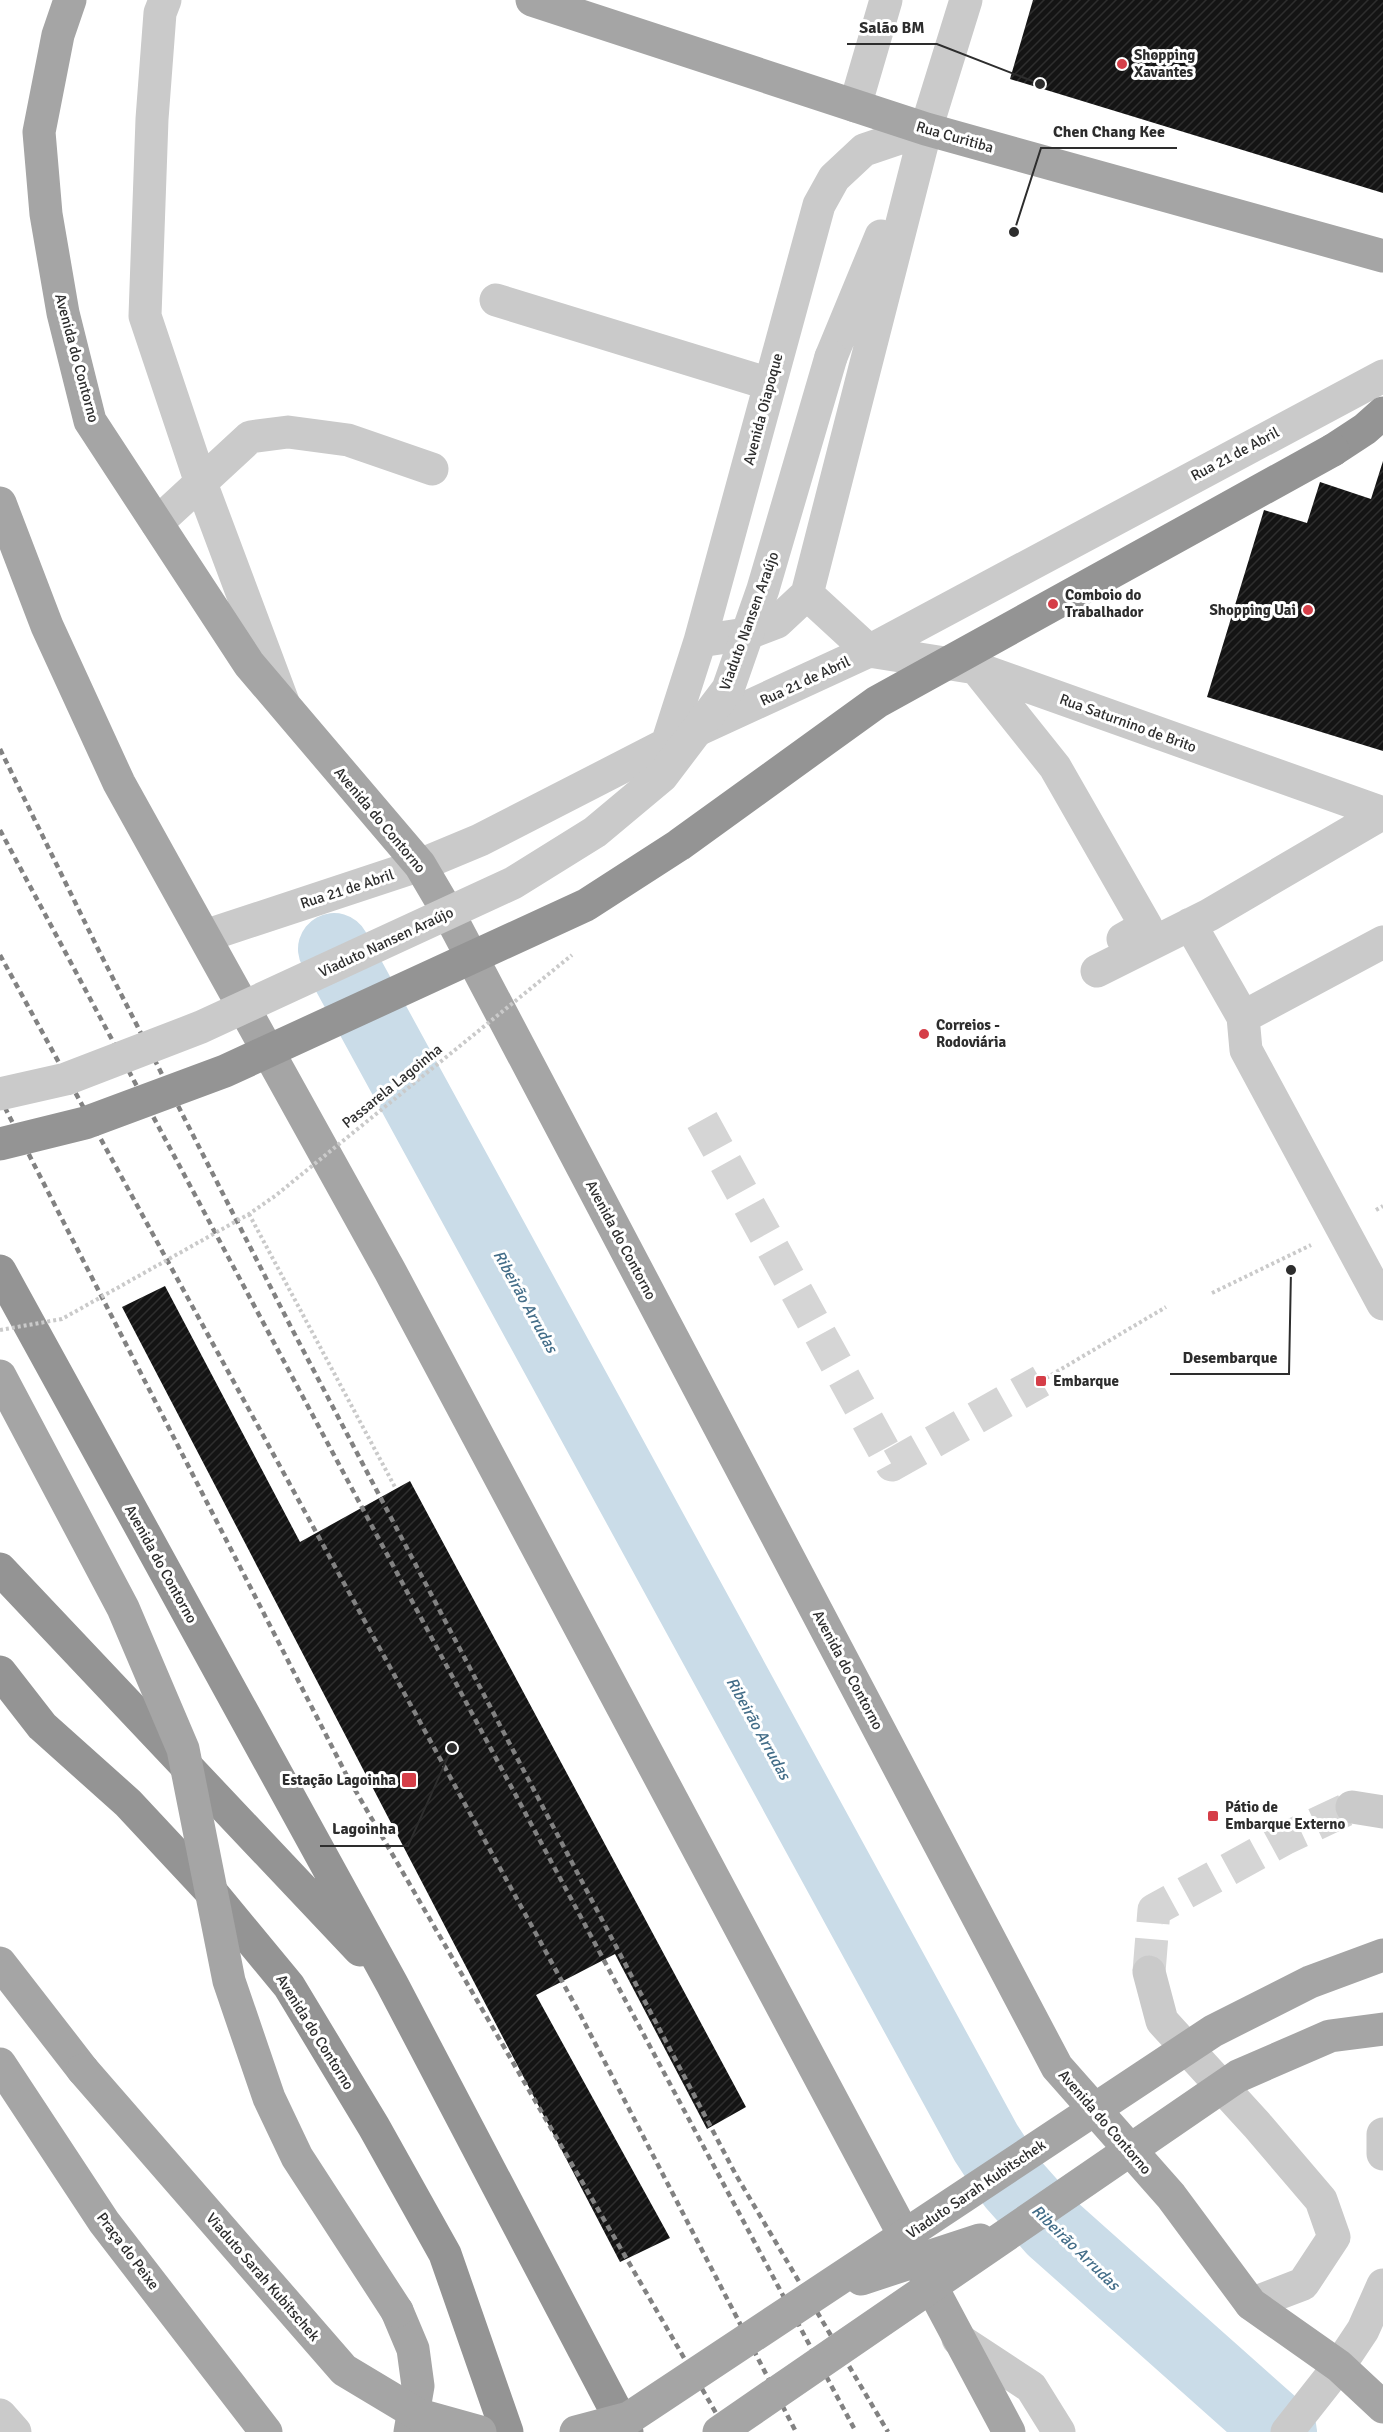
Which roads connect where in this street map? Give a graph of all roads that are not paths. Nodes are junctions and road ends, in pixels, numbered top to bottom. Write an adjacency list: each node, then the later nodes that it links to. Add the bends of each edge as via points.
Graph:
1 (70, 0): 16 (main road, Avenida do Contorno, via 58,35 39,132 46,214 61,302 90,421)
2 (165, 0): 14 (street, via 160,13 152,119 145,316)
3 (532, 0): 6 (main road, Rua Curitiba)
4 (886, 0): 6 (street)
5 (966, 0): 7 (street)
6 (855, 106): 7 (main road, Rua Curitiba)
7 (926, 129): 8 (main road, Rua Curitiba); 11 (street, Avenida Oiapoque, via 864,150 834,178 819,205); 17 (street); 31 (street, Viaduto Nansen Araújo, bridge, via 831,357 763,589 728,689 662,776 595,832 513,883 201,1027 66,1078)
8 (1383, 256)
9 (496, 300): 11 (street)
10 (1383, 376): 19 (street, Rua 21 de Abril)
11 (770, 384): 18 (street, Avenida Oiapoque)
12 (1383, 413): 32 (highway, bridge, via 1333,450 877,702 679,845 586,905 225,1071 85,1123)
13 (432, 469): 14 (street, via 348,440 288,432 250,437)
14 (201, 483): 16 (street); 21 (street)
15 (0, 503): 26 (main road, via 46,626 119,783)
16 (157, 524): 21 (main road, Avenida do Contorno, via 249,664)
17 (807, 594): 18 (street, via 777,622 746,634); 19 (street)
18 (700, 641): 22 (street, Avenida Oiapoque)
19 (869, 651): 20 (street, Rua Saturnino de Brito); 22 (street, Rua 21 de Abril)
20 (976, 668): 23 (street, Rua Saturnino de Brito); 28 (street, via 1055,767 1146,926)
21 (284, 706): 24 (main road, Avenida do Contorno)
22 (667, 744): 24 (street, Rua 21 de Abril, via 480,840)
23 (1383, 813): 25 (street)
24 (420, 865): 26 (street, Rua 21 de Abril); 51 (main road, Avenida do Contorno, via 537,1079 1057,2067 1171,2196)
25 (1190, 924): 28 (street); 30 (street)
26 (206, 936): 52 (main road, via 395,1282)
27 (1383, 942): 30 (street)
28 (1134, 944): 29 (street)
29 (1097, 971)
30 (1243, 1017): 34 (street, via 1246,1050)
31 (0, 1094)
32 (0, 1144)
33 (0, 1271): 43 (highway, Avenida do Contorno)
34 (1383, 1304)
35 (0, 1376): 59 (main road, bridge, via 123,1608 183,1749 229,1981 268,2098 297,2157 397,2312 414,2349 418,2385)
36 (0, 1569): 43 (highway, Avenida do Contorno)
37 (0, 1672): 39 (highway, Avenida do Contorno)
38 (0, 1690): 39 (highway)
39 (42, 1726): 61 (highway, Avenida do Contorno, via 128,1803 213,1894 289,1986 445,2254)
40 (1383, 1955): 50 (main road, Viaduto Sarah Kubitschek, bridge, via 1310,1982 1213,2031)
41 (0, 1963): 60 (main road, Viaduto Sarah Kubitschek, bridge, via 83,2070 344,2370 419,2415)
42 (1149, 1972): 51 (street, via 1162,2021 1321,2200 1334,2237 1303,2284)
43 (392, 1984): 63 (highway, Avenida do Contorno)
44 (1383, 2029): 48 (main road, bridge, via 1330,2036 1238,2076)
45 (0, 2064): 58 (main road, Praça do Peixe, via 104,2222)
46 (1383, 2134): 47 (street)
47 (1383, 2154)
48 (1013, 2229): 50 (main road, bridge); 64 (main road, bridge)
49 (1383, 2284): 53 (street, via 1363,2330)
50 (822, 2292): 62 (main road, Viaduto Sarah Kubitschek, bridge, via 629,2418)
51 (1251, 2304): 53 (main road, Avenida do Contorno)
52 (958, 2339): 65 (main road); 66 (street, via 1031,2387)
53 (1339, 2366): 54 (main road, Avenida do Contorno); 56 (street)
54 (1383, 2407)
55 (0, 2415): 57 (street)
56 (1294, 2423)
57 (15, 2432)
58 (266, 2432)
59 (411, 2432)
60 (480, 2432)
61 (507, 2432)
62 (576, 2432)
63 (627, 2432)
64 (719, 2432)
65 (1010, 2432)
66 (1059, 2432)

